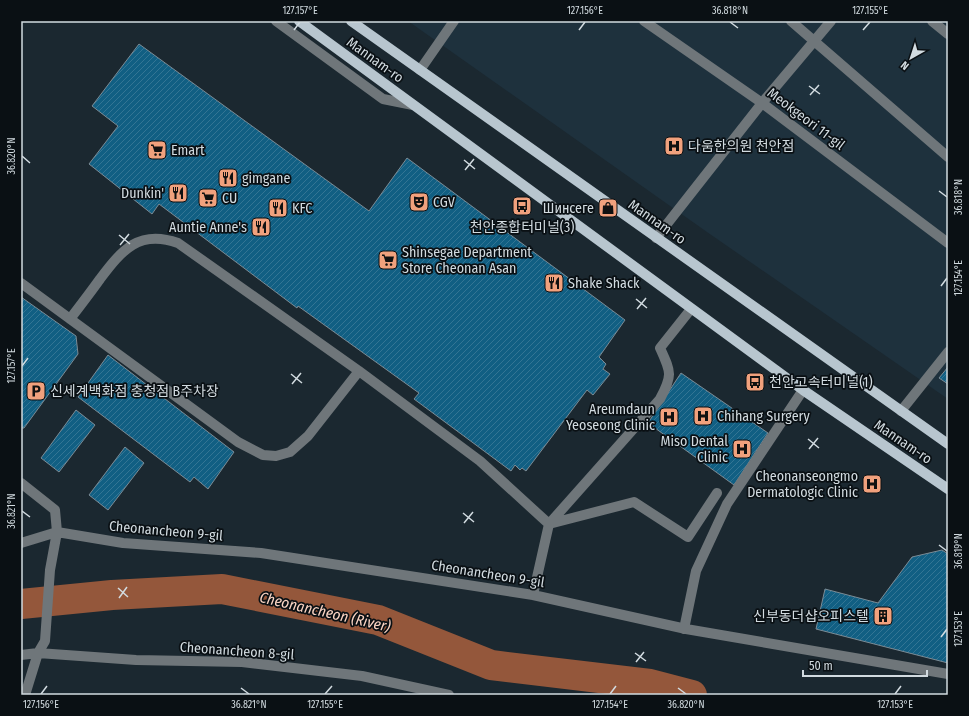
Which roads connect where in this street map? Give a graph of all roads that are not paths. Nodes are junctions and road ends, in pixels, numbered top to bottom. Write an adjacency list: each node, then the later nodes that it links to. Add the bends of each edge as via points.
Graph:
1 (276, 21): 13 (street, via 383,99)
2 (299, 21): 13 (main road, Mannam-ro)
3 (351, 21): 11 (main road, Mannam-ro)
4 (454, 21): 11 (street)
5 (644, 21): 12 (street, Meokgeori 11-gil)
6 (791, 21): 10 (street)
7 (831, 21): 10 (street)
8 (932, 21): 9 (street)
9 (948, 34)
10 (815, 41): 12 (street); 14 (street)
11 (420, 70): 15 (main road, Mannam-ro)
12 (762, 103): 15 (street); 16 (street, Meokgeori 11-gil)
13 (413, 105): 18 (main road, Mannam-ro)
14 (948, 157)
15 (656, 238): 23 (main road, Mannam-ro)
16 (948, 243)
17 (21, 283): 19 (street)
18 (691, 308): 22 (main road, Mannam-ro); 28 (street, via 660,348 669,368 669,383 660,399)
19 (70, 319): 21 (street, via 122,252 144,240 163,238 186,247); 21 (street, via 238,442 263,455 276,456 297,447)
20 (948, 352): 23 (street)
21 (359, 371): 28 (street, via 480,461)
22 (803, 390): 26 (main road, Mannam-ro); 32 (street, via 727,504 696,572)
23 (901, 411): 24 (main road, Mannam-ro)
24 (948, 444)
25 (21, 483): 29 (street, via 55,510)
26 (948, 489)
27 (717, 493): 28 (street, via 688,537 634,502)
28 (549, 524): 31 (street)
29 (57, 532): 30 (street, Cheonancheon 9-gil); 31 (street, Cheonancheon 9-gil, via 123,543 261,553); 33 (street, via 50,570 45,641)
30 (21, 543)
31 (533, 595): 32 (street, Cheonancheon 9-gil)
32 (684, 629): 35 (street, Cheonancheon 9-gil)
33 (38, 653): 34 (street, Cheonancheon 8-gil); 36 (street); 37 (street, Cheonancheon 8-gil, via 136,660 242,662 362,676)
34 (21, 656)
35 (948, 674)
36 (25, 695)
37 (449, 695)

